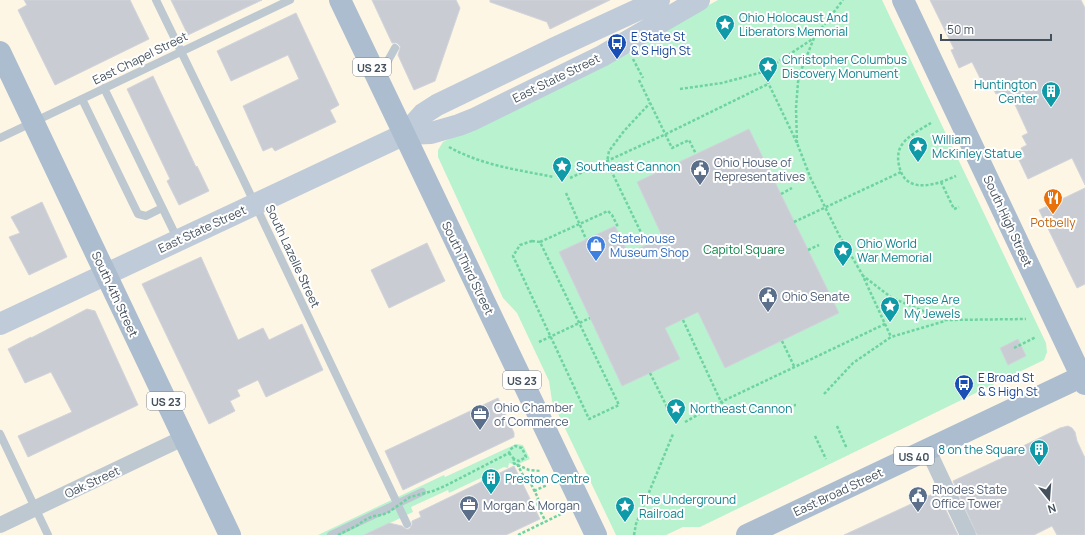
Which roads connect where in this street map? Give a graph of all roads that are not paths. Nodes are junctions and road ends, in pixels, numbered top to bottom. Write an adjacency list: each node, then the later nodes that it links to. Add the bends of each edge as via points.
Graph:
1 (156, 0): 8 (lane, South Lazelle Street)
2 (290, 0): 8 (lane, East Chapel Street)
3 (340, 0): 10 (main road, South Third Street / US 23)
4 (659, 0): 14 (street, East State Street, via 437,105 423,114)
5 (699, 0): 14 (street, East State Street, via 602,56 474,119 431,133)
6 (903, 0): 21 (main road, South High Street)
7 (395, 48): 10 (lane)
8 (181, 51): 11 (lane, East Chapel Street); 16 (lane, South Lazelle Street)
9 (0, 52): 13 (main road, South 4th Street / US 23)
10 (378, 79): 14 (main road, South Third Street / US 23)
11 (104, 88): 12 (lane, East Chapel Street); 17 (lane)
12 (82, 99): 13 (lane, East Chapel Street); 17 (lane, via 138,214 146,216)
13 (33, 122): 15 (lane, East Chapel Street); 19 (main road, South 4th Street / US 23)
14 (405, 134): 16 (street, East State Street); 33 (main road, South Third Street / US 23)
15 (0, 138)
16 (255, 204): 18 (street, East State Street); 26 (lane, South Lazelle Street)
17 (162, 208): 18 (lane)
18 (178, 240): 19 (street, East State Street)
19 (106, 274): 20 (street, East State Street); 23 (main road, South 4th Street / US 23)
20 (0, 324)
21 (1084, 379): 24 (main road, East Broad Street / US 40)
22 (0, 434): 27 (lane)
23 (184, 438): 27 (street, Oak Street); 31 (main road, South 4th Street / US 23)
24 (928, 450): 34 (main road, East Broad Street / US 40); 35 (street)
25 (422, 492): 26 (lane)
26 (397, 504): 28 (lane, South Lazelle Street); 32 (lane)
27 (35, 508): 29 (street, Oak Street); 30 (lane)
28 (407, 524)
29 (0, 525)
30 (48, 535)
31 (230, 535)
32 (331, 535)
33 (596, 535)
34 (747, 535)
35 (968, 535)

